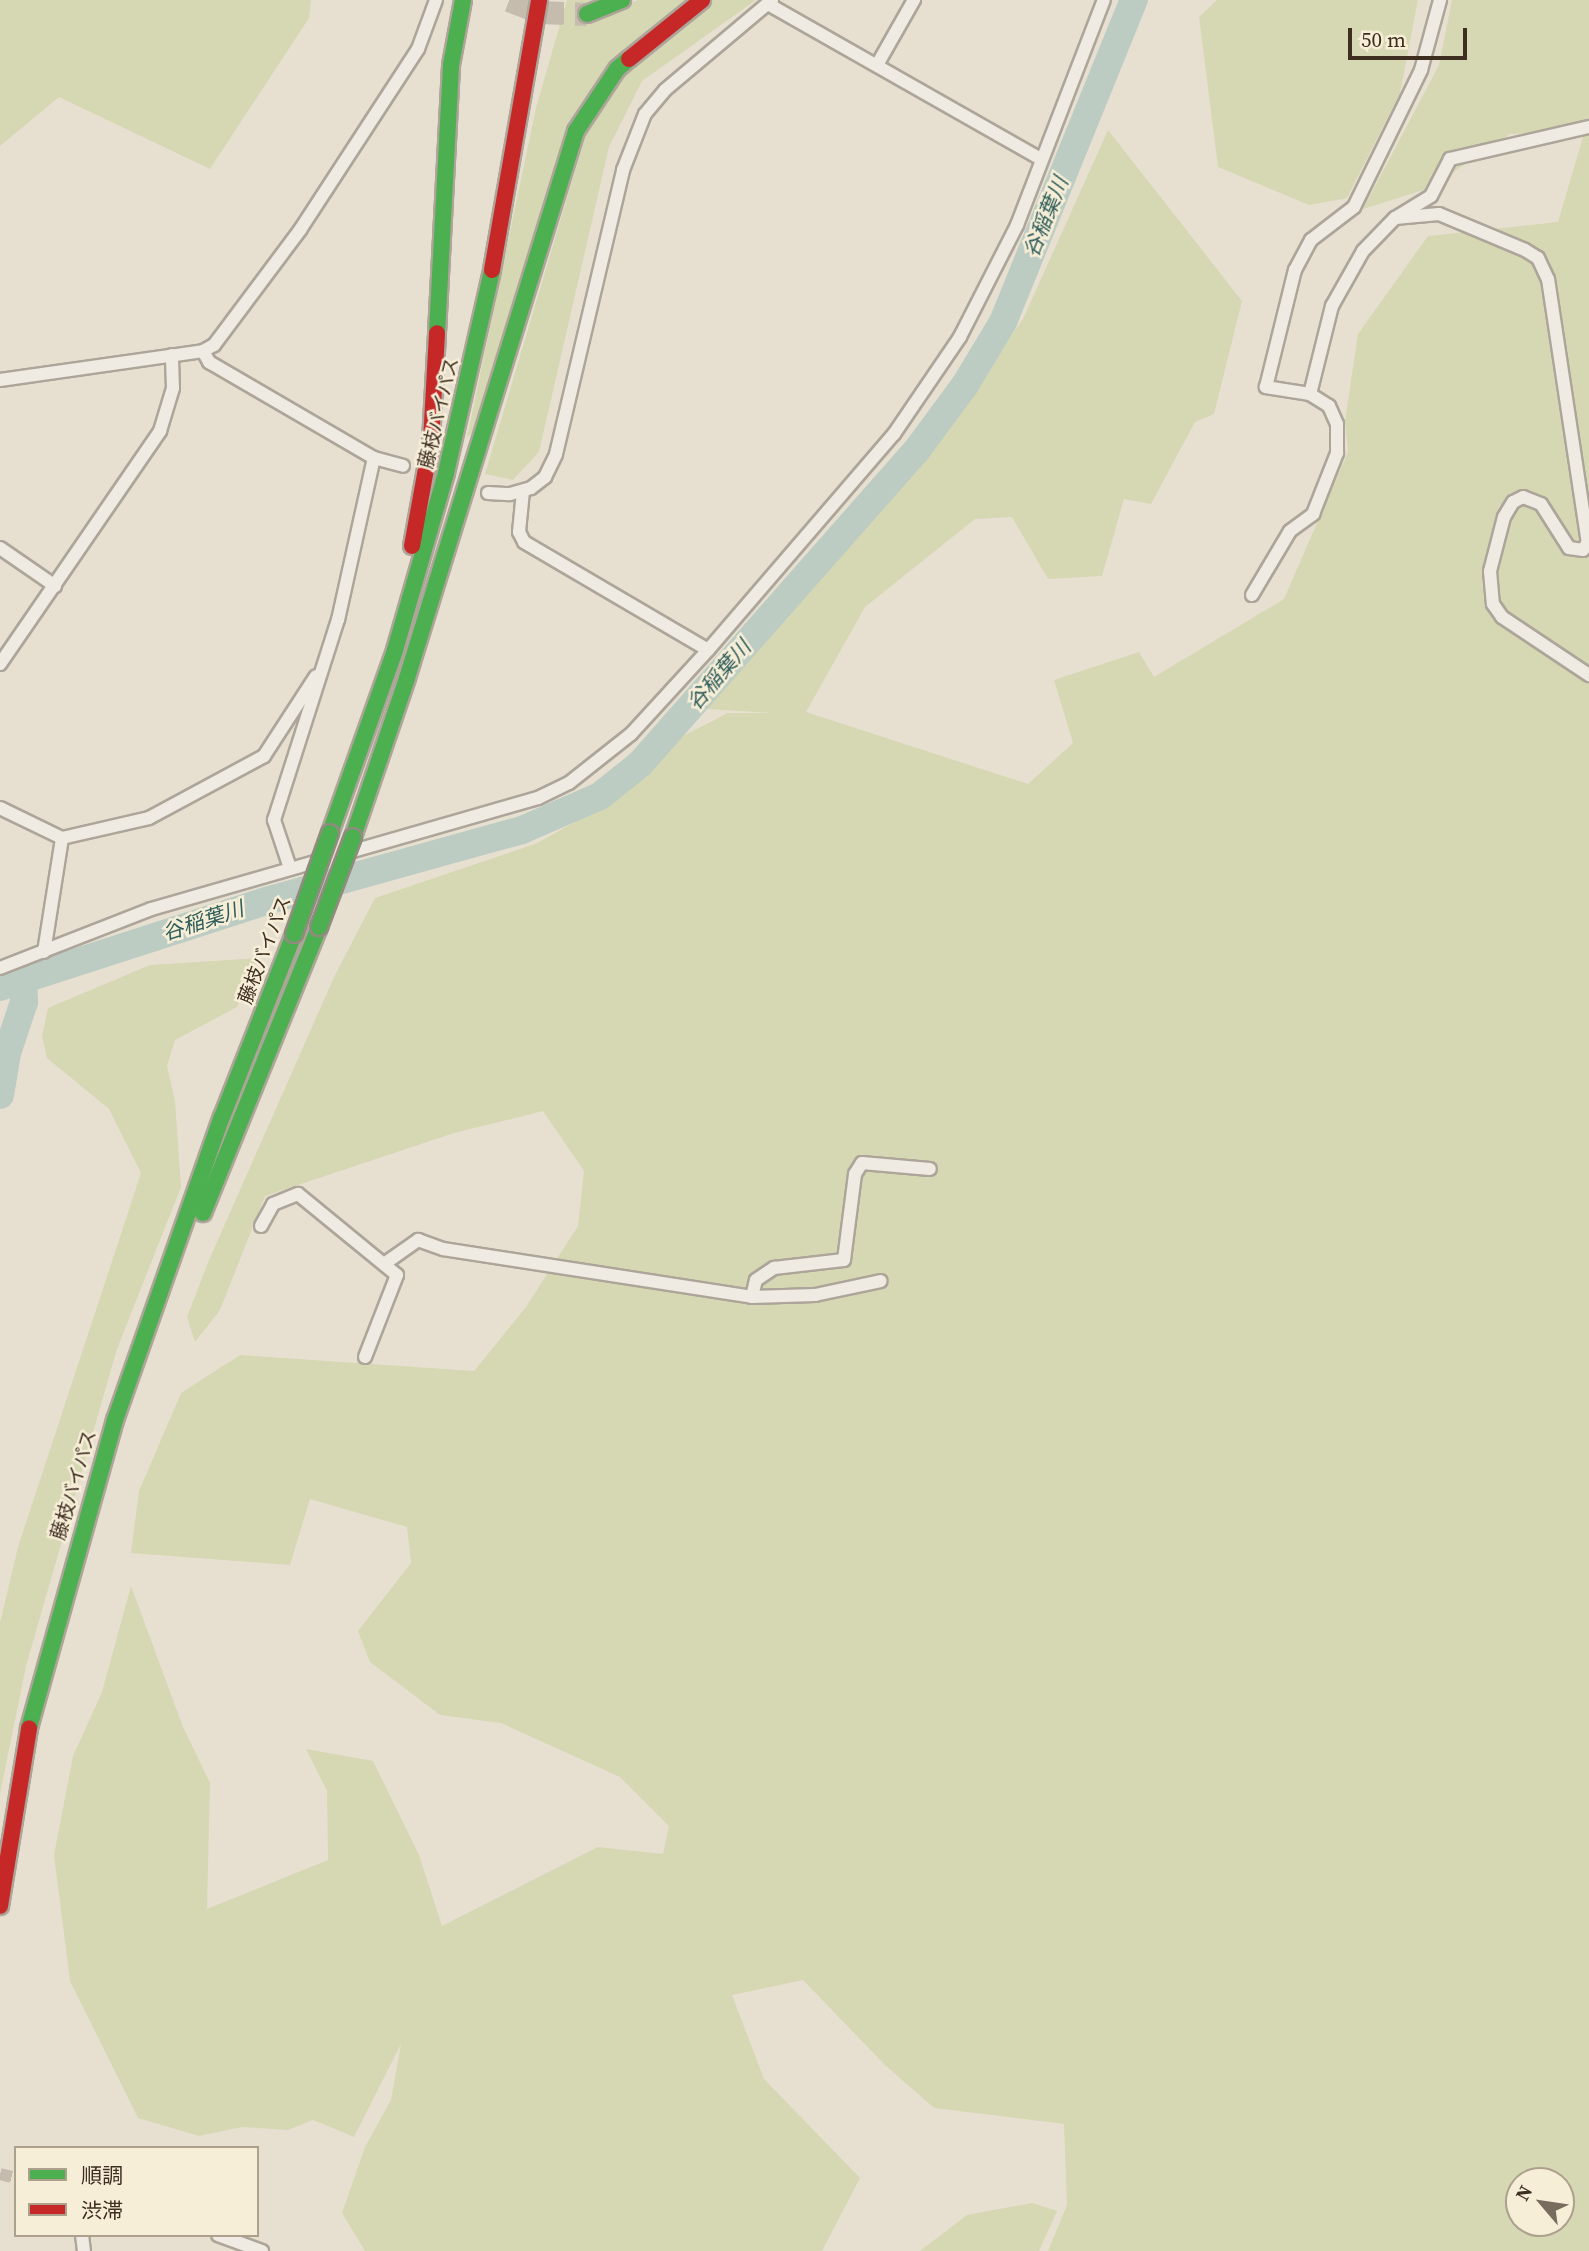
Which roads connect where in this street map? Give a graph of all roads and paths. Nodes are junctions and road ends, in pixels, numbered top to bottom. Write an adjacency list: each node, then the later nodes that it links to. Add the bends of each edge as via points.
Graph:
1 (436, 0): 15 (street, via 418,49 300,230 214,345)
2 (463, 0): 26 (highway, via 450,77 430,441)
3 (539, 0): 26 (highway, 藤枝バイパス, via 485,310 446,473)
4 (622, 0): 10 (highway)
5 (702, 0): 41 (highway, bridge, via 617,69 576,131 436,590 354,837 195,1230)
6 (914, 0): 11 (street)
7 (1104, 0): 13 (street)
8 (1440, 0): 18 (street, via 1421,70 1354,207 1311,240 1295,270 1266,387)
9 (770, 2): 11 (street); 21 (street, via 665,90 632,141 556,454 545,477)
10 (587, 14)
11 (877, 65): 13 (street)
12 (1589, 127): 14 (street, via 1450,159 1431,197)
13 (1041, 159): 27 (street, via 990,282 930,385 894,434)
14 (1395, 218): 18 (street, via 1363,251 1332,306); 30 (street, via 1439,214 1525,250 1538,258 1548,279 1588,542 1583,550 1569,548 1541,504 1523,496 1513,502 1504,517 1490,571 1493,604 1502,617)
15 (203, 351): 16 (street); 19 (street, via 209,362)
16 (172, 355): 17 (street); 24 (street, via 173,388 160,431)
17 (0, 380)
18 (1310, 394): 25 (street, via 1329,406 1338,424 1337,453 1313,514 1290,531)
19 (374, 458): 20 (street); 29 (street)
20 (403, 466)
21 (523, 491): 22 (street); 27 (street, via 519,532 524,541)
22 (488, 493)
23 (0, 548): 24 (street)
24 (55, 586): 28 (street)
25 (1252, 595)
26 (395, 650): 41 (highway, 藤枝バイパス, bridge)
27 (708, 650): 33 (street, via 631,734 569,782 537,798)
28 (0, 664)
29 (323, 667): 32 (street, via 264,757 149,818); 33 (street, via 274,820)
30 (1589, 674)
31 (0, 808): 32 (street)
32 (62, 838): 34 (street)
33 (290, 869): 34 (street, via 151,909)
34 (44, 952): 35 (street)
35 (0, 968)
36 (930, 1169): 40 (street, via 862,1163 855,1174 844,1260 774,1268 756,1280)
37 (261, 1226): 38 (street, via 273,1205 298,1194)
38 (384, 1264): 40 (street, via 418,1240 443,1249); 42 (street, via 397,1275)
39 (881, 1281): 40 (street, via 816,1295)
40 (752, 1297)
41 (148, 1327): 43 (highway, 藤枝バイパス, via 115,1420 33,1704)
42 (365, 1357)
43 (0, 1906)
44 (224, 2237): 45 (street)
45 (262, 2251)

